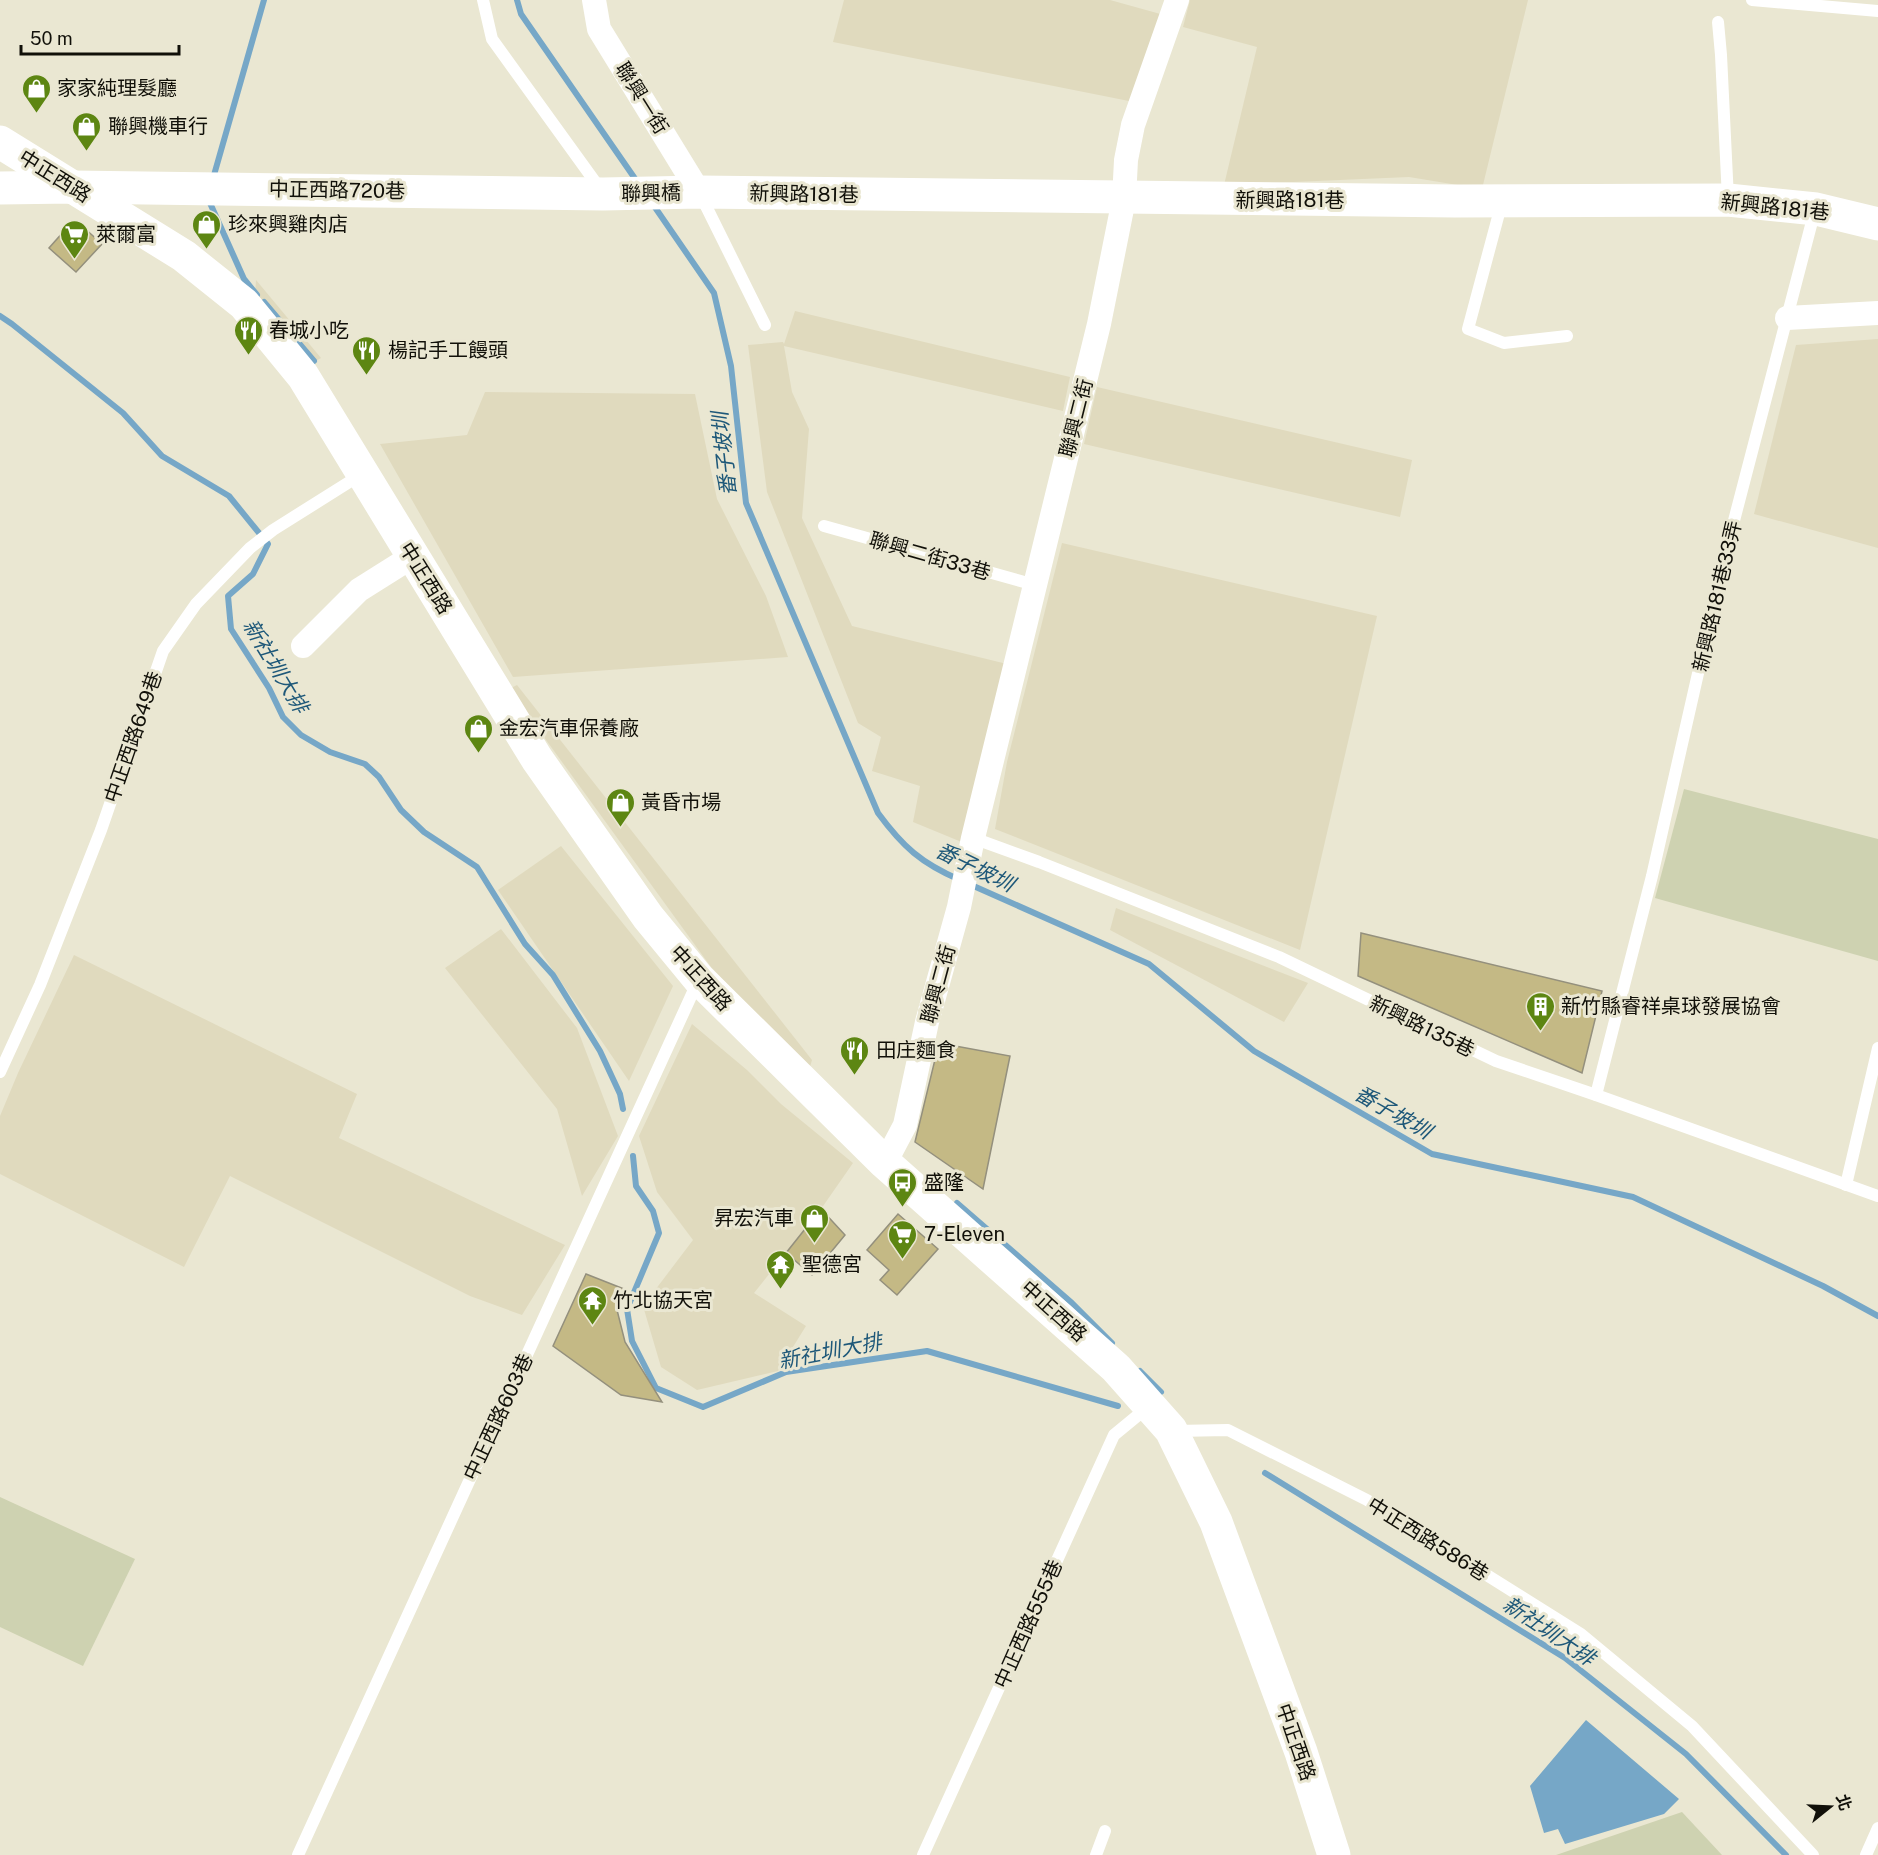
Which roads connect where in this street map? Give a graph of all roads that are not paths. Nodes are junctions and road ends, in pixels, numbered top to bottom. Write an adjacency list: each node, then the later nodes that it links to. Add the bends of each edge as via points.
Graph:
1 (483, 0): 11 (lane, via 492,39)
2 (594, 0): 10 (street, 聯興一街, via 599,29)
3 (1177, 0): 12 (street, 聯興二街, via 1134,125 1126,160)
4 (1752, 0): 5 (lane)
5 (1878, 11)
6 (1718, 22): 13 (lane)
7 (0, 142): 8 (main road, 中正西路)
8 (72, 186): 9 (main road, 中正西路720巷); 11 (main road, 中正西路720巷); 21 (main road, 中正西路, via 184,256 244,304 303,376)
9 (0, 188)
10 (699, 192): 11 (main road, 聯興橋); 12 (main road, 新興路181巷); 19 (lane)
11 (603, 194)
12 (1124, 199): 14 (main road, 新興路181巷); 24 (street, 聯興二街, via 1099,324)
13 (1728, 200): 14 (main road, 新興路181巷); 15 (main road, 新興路181巷)
14 (1503, 201): 20 (lane, via 1468,329 1504,343)
15 (1816, 208): 16 (main road, 新興路181巷); 18 (lane, 新興路181巷33弄)
16 (1878, 224)
17 (1878, 313): 18 (street)
18 (1787, 318): 30 (lane, 新興路181巷33弄, via 1724,559 1652,876)
19 (765, 325)
20 (1567, 336)
21 (362, 474): 23 (main road, 中正西路); 29 (lane, 中正西路649巷, via 250,548 196,604 163,651 101,830 40,985)
22 (824, 526): 24 (lane, 聯興二街33巷)
23 (412, 556): 25 (street, via 359,590); 27 (main road, 中正西路, via 537,759 648,917)
24 (1035, 585): 26 (street, 聯興二街)
25 (303, 646)
26 (973, 838): 30 (lane, 新興路135巷, via 1279,957 1496,1061); 31 (street, 聯興二街, via 905,1125)
27 (699, 980): 31 (main road, 中正西路); 38 (lane, 中正西路603巷)
28 (1878, 1048): 32 (lane)
29 (0, 1072)
30 (1596, 1095): 32 (lane, 新興路135巷)
31 (885, 1163): 34 (main road, 中正西路, via 1082,1336)
32 (1846, 1185): 33 (lane, 新興路135巷)
33 (1878, 1196)
34 (1150, 1405): 35 (main road, 中正西路); 39 (lane, 中正西路555巷, via 1114,1435)
35 (1170, 1431): 41 (main road, 中正西路, via 1216,1522 1301,1752); 42 (lane, 中正西路586巷, via 1228,1430 1367,1500 1581,1634 1692,1726)
36 (1878, 1828): 43 (lane)
37 (1105, 1832): 40 (lane)
38 (297, 1855)
39 (923, 1855)
40 (1096, 1855)
41 (1334, 1855)
42 (1813, 1855)
43 (1866, 1855)

